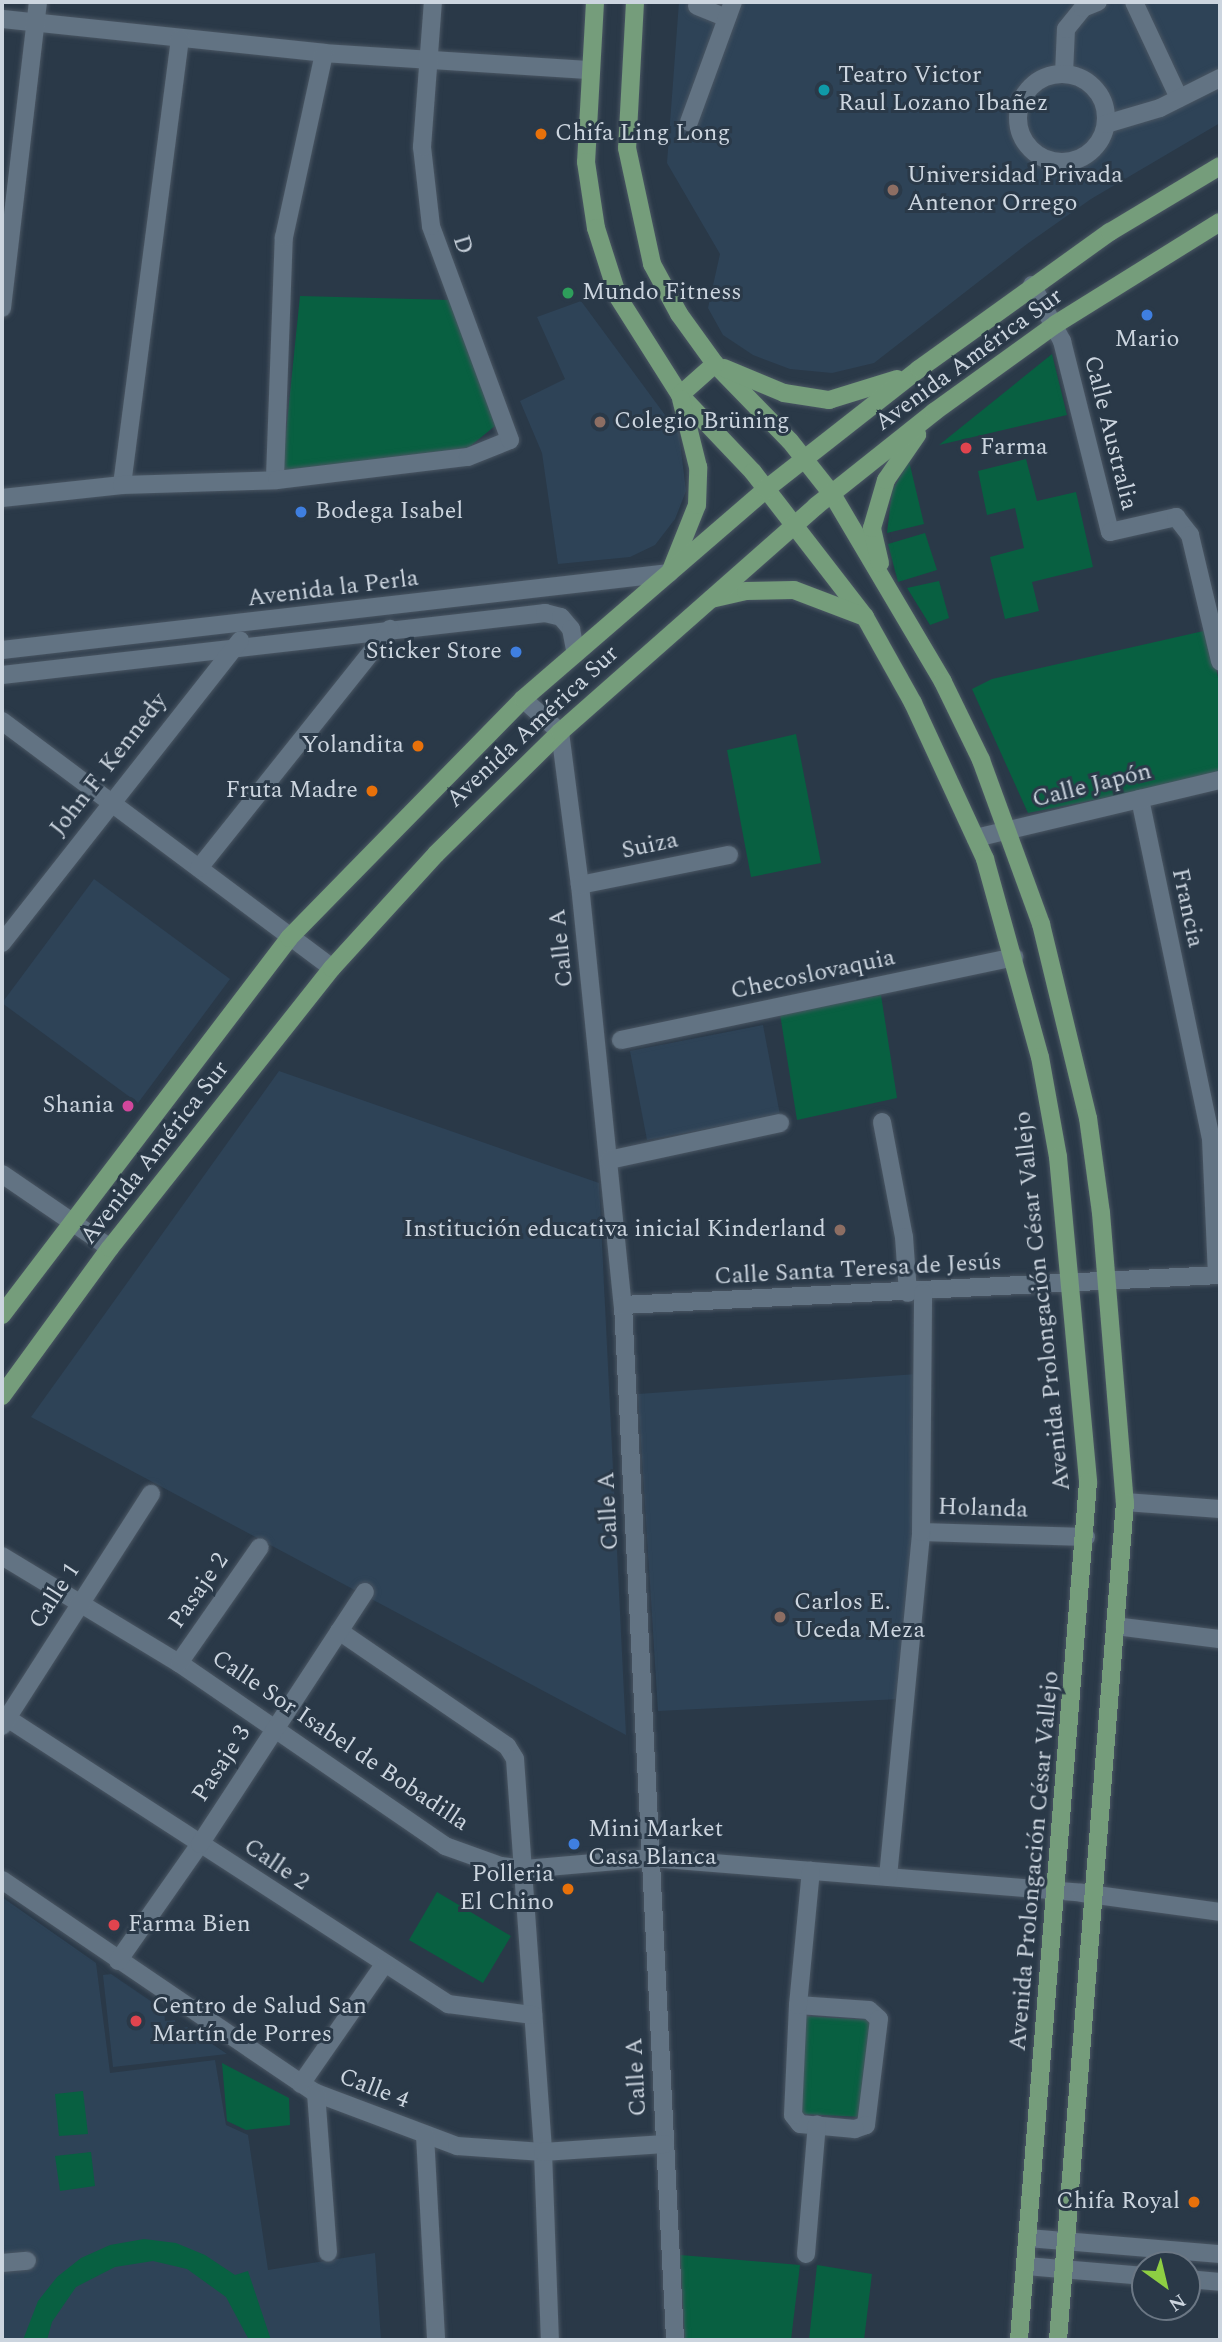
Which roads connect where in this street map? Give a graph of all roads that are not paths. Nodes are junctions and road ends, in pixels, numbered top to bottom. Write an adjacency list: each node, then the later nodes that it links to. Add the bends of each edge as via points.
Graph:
1 (38, 2): 10 (street)
2 (433, 2): 13 (street, D)
3 (594, 2): 14 (main road, Avenida Prolongación César Vallejo)
4 (635, 2): 26 (main road, via 627,148 636,204 652,264 679,314)
5 (1098, 2): 15 (street, via 1083,8 1066,29)
6 (1134, 2): 17 (street)
7 (697, 6): 8 (street)
8 (730, 10): 18 (street)
9 (2, 19): 10 (street)
10 (36, 23): 11 (street); 21 (street)
11 (180, 39): 12 (street); 32 (street)
12 (324, 53): 13 (street); 31 (street, via 284,237)
13 (425, 59): 14 (street); 31 (street, D, via 422,148 431,226 508,441 468,457)
14 (590, 70): 28 (main road, Avenida Prolongación César Vallejo, via 586,162 596,228 618,297)
15 (1064, 74): 19 (street, via 1082,79 1096,90 1105,106); 19 (street, via 1031,87 1021,102 1022,138 1033,152 1048,161 1066,163 1085,157 1099,143)
16 (1220, 78): 17 (street)
17 (1179, 98): 19 (street)
18 (689, 122)
19 (1106, 124)
20 (1220, 166): 23 (main road, Avenida América Sur)
21 (9, 168): 24 (street)
22 (1220, 222): 25 (main road, Avenida América Sur)
23 (1032, 285): 25 (street, Calle Australia); 27 (main road, Avenida América Sur)
24 (2, 308)
25 (1056, 324): 29 (main road, Avenida América Sur); 46 (street, Calle Australia, via 1110,532 1176,517 1190,535)
26 (715, 364): 27 (main road, via 784,393 830,400 847,398); 28 (main road); 30 (main road)
27 (919, 369): 30 (main road, Avenida América Sur)
28 (680, 395): 33 (main road, Avenida Prolongación César Vallejo); 37 (main road, via 698,467 697,505)
29 (934, 412): 34 (main road, Avenida América Sur); 38 (main road, via 893,467 872,528)
30 (804, 457): 33 (main road, Avenida América Sur); 34 (main road)
31 (275, 477): 32 (street)
32 (122, 485): 35 (street)
33 (766, 489): 36 (main road, Avenida Prolongación César Vallejo); 37 (main road, Avenida América Sur)
34 (832, 494): 36 (main road, Avenida América Sur); 38 (main road)
35 (2, 498)
36 (795, 524): 39 (main road, Avenida América Sur); 40 (main road, Avenida Prolongación César Vallejo)
37 (670, 573): 41 (street, Avenida la Perla); 45 (main road, Avenida América Sur)
38 (890, 589): 54 (main road, via 965,725)
39 (708, 600): 40 (main road, via 746,591 793,590); 50 (main road, Avenida América Sur)
40 (865, 617): 55 (main road, Avenida Prolongación César Vallejo, via 913,703)
41 (261, 622): 43 (street, John F. Kennedy); 44 (street, Avenida la Perla)
42 (390, 629): 43 (street, Avenida la Perla); 45 (street, Avenida la Perla, via 545,612 561,617 571,629); 57 (street)
43 (237, 645): 47 (street, Avenida la Perla); 53 (street, John F. Kennedy)
44 (2, 650)
45 (576, 654): 48 (main road, Avenida América Sur)
46 (1220, 661)
47 (2, 675)
48 (523, 699): 50 (street); 59 (main road, Avenida América Sur)
49 (2, 721): 53 (street)
50 (560, 732): 58 (street, Calle A); 62 (main road, Avenida América Sur, via 436,854)
51 (1220, 780): 52 (street, Calle Japón)
52 (1140, 799): 54 (street, Calle Japón); 66 (street, Francia)
53 (108, 803): 57 (street); 60 (street, John F. Kennedy)
54 (1008, 832): 55 (street, Calle Japón); 72 (main road, via 1041,924 1088,1118)
55 (976, 838): 61 (main road, Avenida Prolongación César Vallejo)
56 (729, 855): 58 (street, Suiza)
57 (199, 868): 59 (street)
58 (580, 885): 67 (street, Calle A)
59 (289, 938): 62 (street); 69 (main road, Avenida América Sur)
60 (2, 943)
61 (1014, 957): 63 (street, Checoslovaquia); 73 (main road, Avenida Prolongación César Vallejo, via 1040,1057 1058,1157)
62 (332, 968): 70 (main road, Avenida América Sur)
63 (621, 1040)
64 (882, 1122): 74 (street)
65 (780, 1123): 67 (street)
66 (1216, 1137): 71 (street, Francia)
67 (609, 1160): 75 (street, Calle A)
68 (2, 1174): 69 (street)
69 (71, 1220): 70 (street); 76 (main road, Avenida América Sur)
70 (110, 1248): 77 (main road, Avenida América Sur)
71 (1219, 1275): 72 (street, Calle Santa Teresa de Jesús)
72 (1107, 1281): 73 (street, Calle Santa Teresa de Jesús); 79 (main road)
73 (1068, 1283): 74 (street, Calle Santa Teresa de Jesús); 82 (main road, Avenida Prolongación César Vallejo, via 1088,1482)
74 (916, 1293): 75 (street, Calle Santa Teresa de Jesús); 81 (street)
75 (623, 1306): 94 (street, Calle A)
76 (2, 1315)
77 (2, 1395)
78 (151, 1494): 86 (street, Calle 1)
79 (1125, 1502): 80 (street); 87 (main road)
80 (1220, 1509)
81 (921, 1532): 82 (street, Holanda); 97 (street)
82 (1086, 1537): 99 (main road, Avenida Prolongación César Vallejo)
83 (260, 1547): 90 (street, Pasaje 2)
84 (2, 1556): 86 (street, Calle Sor Isabel de Bobadilla)
85 (365, 1592): 88 (street, Pasaje 3)
86 (80, 1603): 90 (street, Calle Sor Isabel de Bobadilla); 91 (street, Calle 1)
87 (1115, 1626): 89 (street); 100 (main road)
88 (339, 1631): 92 (street, Pasaje 3); 95 (street, via 507,1746 515,1759)
89 (1220, 1639)
90 (179, 1663): 92 (street, Calle Sor Isabel de Bobadilla)
91 (4, 1722): 93 (street, Calle 2)
92 (275, 1727): 93 (street, Pasaje 3); 95 (street, Calle Sor Isabel de Bobadilla, via 445,1846 501,1866)
93 (200, 1844): 102 (street, Pasaje 3); 103 (street, Calle 2)
94 (651, 1858): 95 (street, Calle Sor Isabel de Bobadilla); 96 (street, Calle Sor Isabel de Bobadilla); 109 (street, Calle A)
95 (525, 1869): 105 (street)
96 (811, 1871): 97 (street, Calle Sor Isabel de Bobadilla); 104 (street)
97 (888, 1877): 99 (street, Calle Sor Isabel de Bobadilla)
98 (2, 1880): 102 (street, Calle 4)
99 (1057, 1890): 100 (street, Calle Sor Isabel de Bobadilla); 111 (main road, Avenida Prolongación César Vallejo)
100 (1095, 1895): 101 (street, Calle Sor Isabel de Bobadilla); 112 (main road)
101 (1220, 1912)
102 (117, 1961): 106 (street, Calle 4)
103 (383, 1966): 105 (street, Calle 2, via 448,2004); 106 (street)
104 (798, 2005): 107 (street, via 794,2122); 107 (street, via 869,2010 879,2019 866,2125 855,2129)
105 (533, 2015): 110 (street)
106 (308, 2088): 108 (street, Calle 4); 113 (street)
107 (817, 2124): 115 (street)
108 (425, 2134): 110 (street, Calle 4, via 457,2146); 123 (street)
109 (665, 2144): 110 (street, Calle 4); 125 (street, Calle A)
110 (543, 2152): 124 (street)
111 (1028, 2238): 112 (street); 118 (main road, Avenida Prolongación César Vallejo)
112 (1065, 2242): 114 (street); 119 (main road)
113 (328, 2253)
114 (1220, 2254)
115 (806, 2255)
116 (27, 2261): 117 (street)
117 (2, 2263)
118 (1026, 2266): 119 (street); 126 (main road, Avenida Prolongación César Vallejo)
119 (1064, 2269): 120 (street); 127 (main road)
120 (1131, 2275)
121 (1201, 2280): 122 (street)
122 (1220, 2282)
123 (436, 2340)
124 (550, 2340)
125 (675, 2340)
126 (1019, 2340)
127 (1058, 2340)

